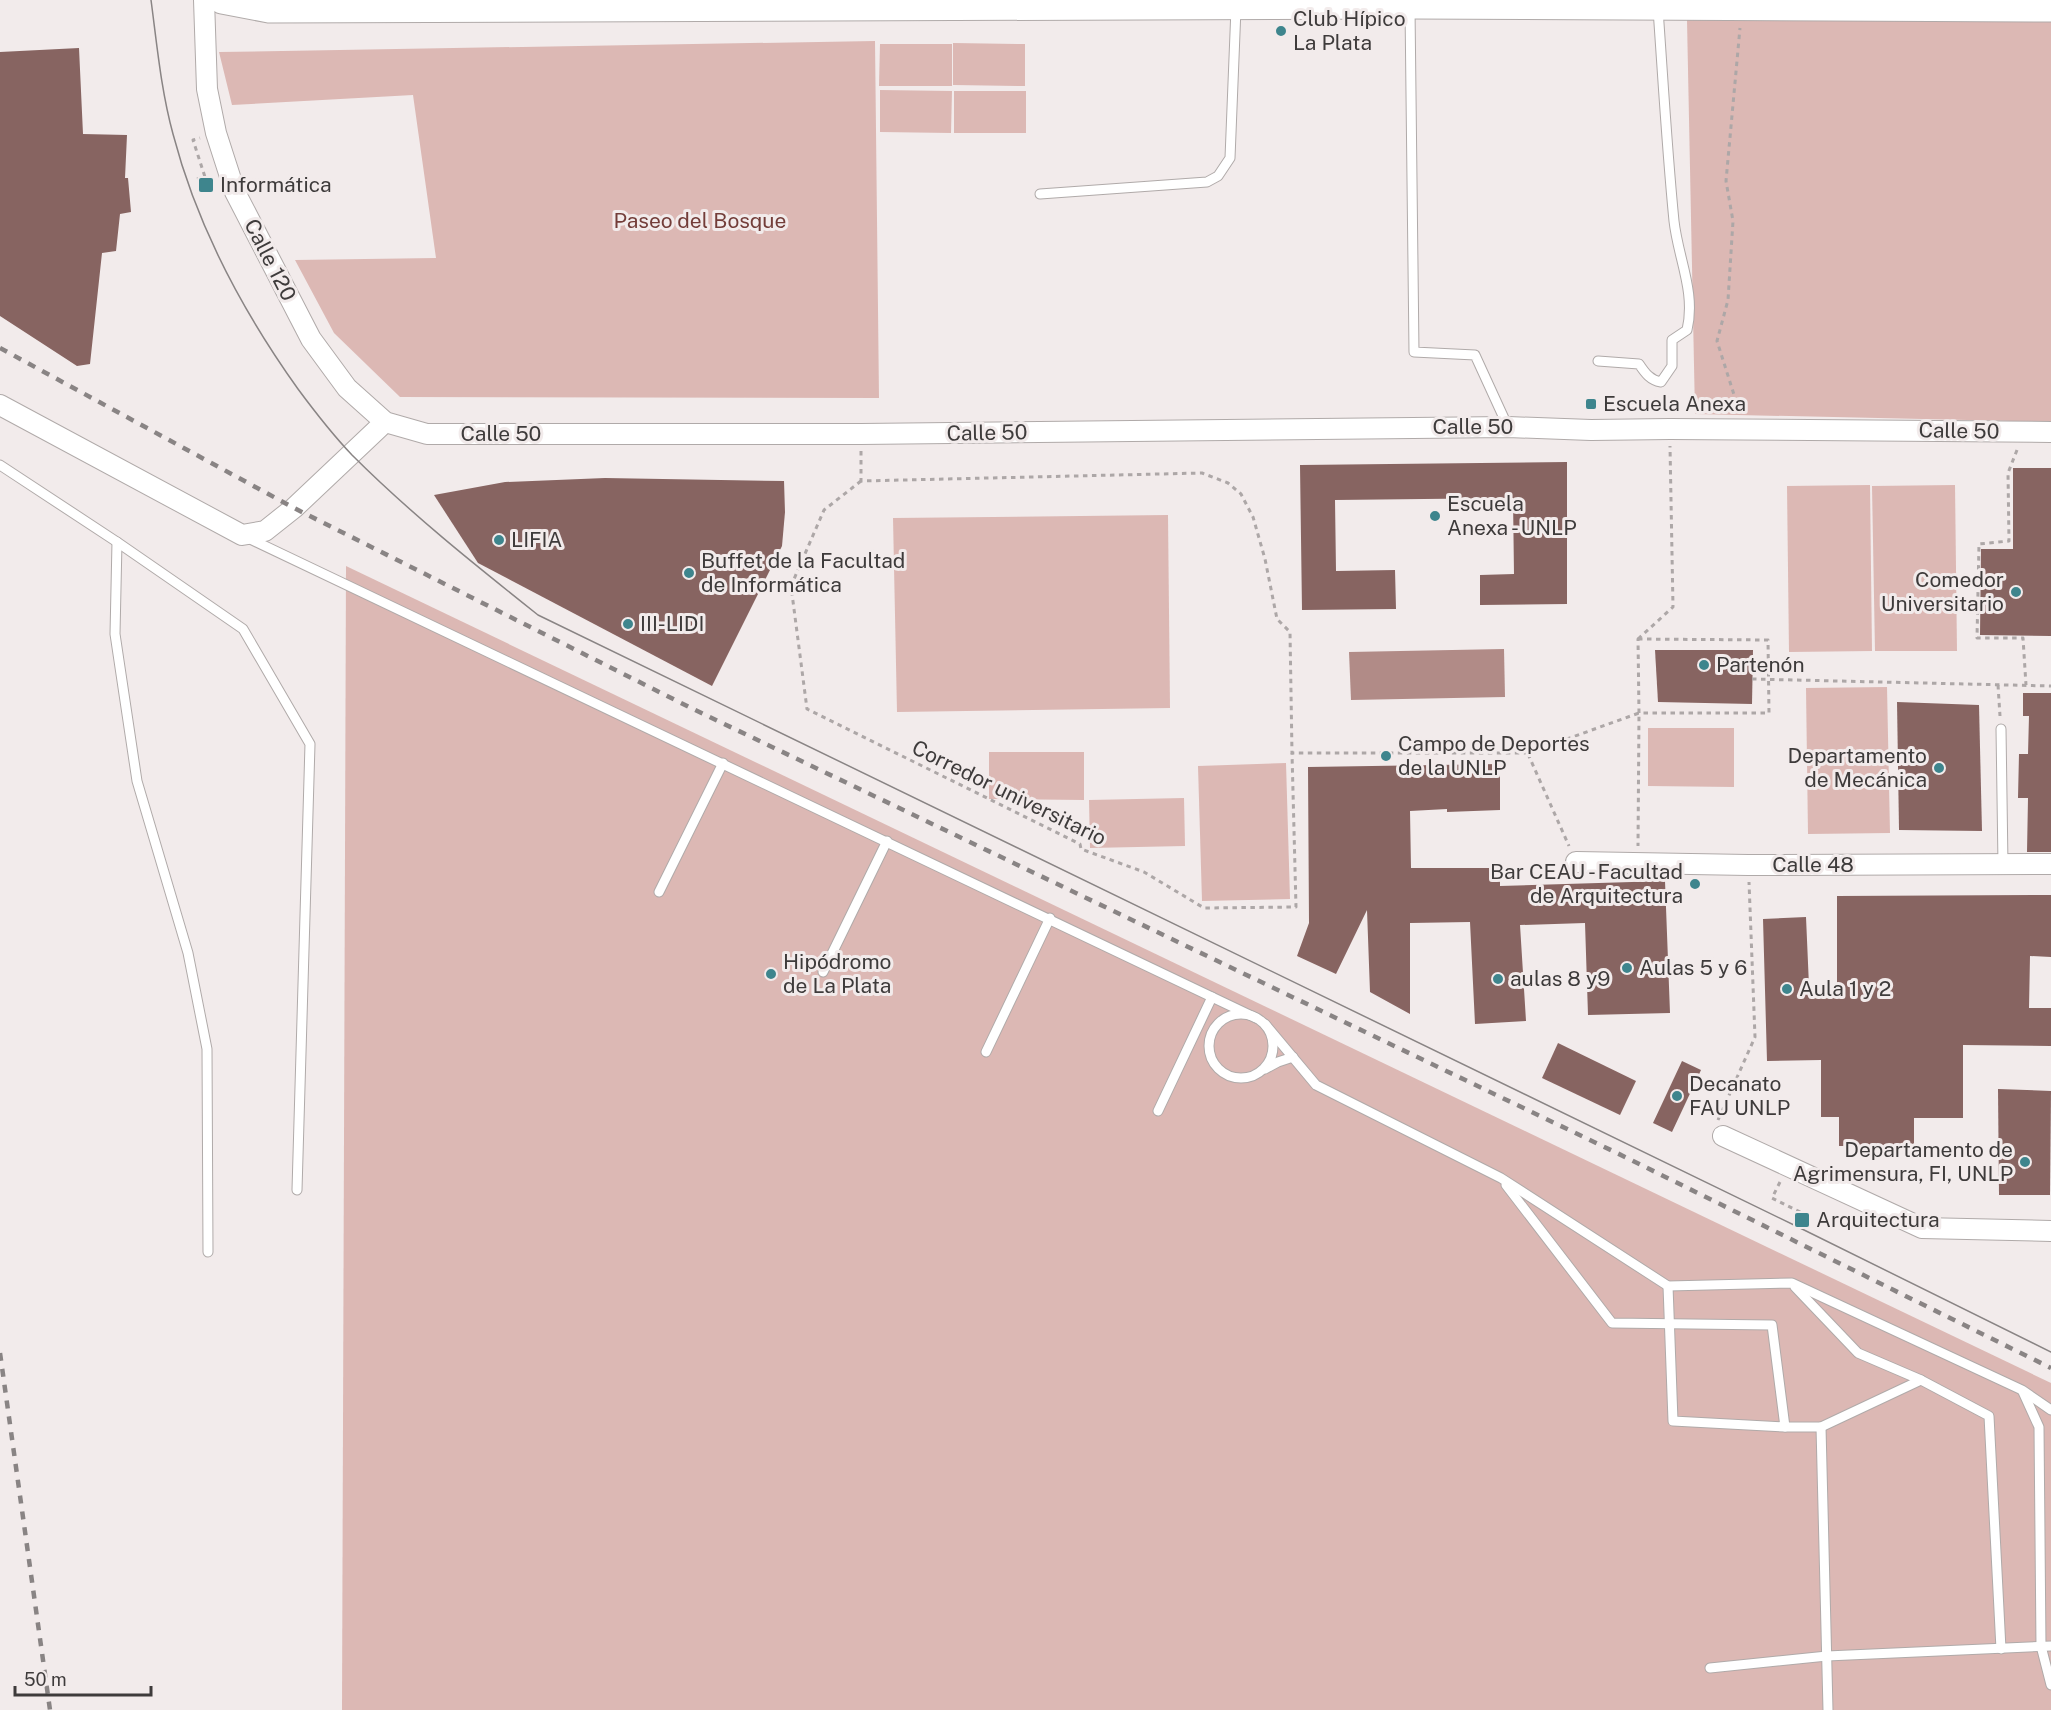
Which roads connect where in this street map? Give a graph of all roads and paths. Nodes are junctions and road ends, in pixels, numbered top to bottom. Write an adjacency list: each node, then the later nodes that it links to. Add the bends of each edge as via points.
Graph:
1 (204, 0): 11 (street, Calle 120, via 207,90 235,192 311,339 347,388)
2 (222, 0): 4 (main road, via 269,9)
3 (1410, 3): 4 (main road); 5 (main road); 12 (lane, via 1414,352 1475,355)
4 (1236, 6): 8 (lane, via 1230,158 1218,176 1207,182)
5 (1658, 6): 6 (main road); 9 (lane, via 1674,224 1686,275 1689,320 1687,330 1672,340 1672,366 1661,382 1653,381 1639,364)
6 (1743, 7): 7 (main road); 14 (path, via 1726,181 1733,221 1728,300 1717,341 1736,402)
7 (2051, 8)
8 (1040, 194)
9 (1598, 361)
10 (0, 405): 20 (street)
11 (385, 422): 17 (street, Calle 50, via 427,434); 20 (street, via 287,514 265,531)
12 (1508, 427): 13 (street, Calle 50); 17 (street, Calle 50)
13 (1670, 429): 14 (street, Calle 50); 22 (path, via 1673,607)
14 (1726, 429): 15 (street, Calle 50)
15 (2025, 432): 16 (street, Calle 50); 26 (path, via 2008,473 2009,541 1979,544 1977,638 2023,638)
16 (2051, 432)
17 (861, 434): 19 (path)
18 (0, 465): 21 (lane)
19 (861, 481): 30 (path, Corredor universitario, via 1202,473 1228,483 1241,494 1253,517 1278,619 1290,632); 30 (path, Corredor universitario, via 824,510 791,586 807,709 1080,844 1081,849 1144,872 1204,908 1296,907)
20 (242, 535): 32 (lane)
21 (117, 542): 52 (lane, via 243,629 310,744); 55 (lane, via 115,634 137,781 188,953 207,1049)
22 (1638, 639): 24 (path, via 1768,640); 28 (path)
23 (1752, 679): 24 (path)
24 (1768, 679): 25 (path); 28 (path, via 1769,713)
25 (1998, 684): 26 (path); 29 (path)
26 (2026, 685): 27 (path)
27 (2051, 686)
28 (1639, 713): 31 (path); 35 (path)
29 (2001, 729): 36 (lane)
30 (1292, 753): 31 (path)
31 (1528, 753): 34 (path)
32 (723, 763): 33 (lane); 39 (lane)
33 (887, 841): 40 (lane); 41 (lane)
34 (1576, 862): 35 (street, Calle 48)
35 (1637, 863): 38 (street, Calle 48)
36 (2003, 864): 37 (street, Calle 48); 38 (street, Calle 48)
37 (2051, 864)
38 (1748, 865): 49 (path, via 1755,1037)
39 (659, 892)
40 (1050, 918): 42 (lane); 45 (lane)
41 (824, 972)
42 (1212, 997): 43 (lane); 48 (lane)
43 (1256, 1018): 44 (lane); 47 (lane, via 1246,1014 1227,1018 1213,1032 1209,1051 1218,1069 1227,1075 1237,1078)
44 (1265, 1024): 46 (lane); 47 (lane, via 1271,1034 1272,1056)
45 (986, 1052)
46 (1293, 1057): 47 (lane); 51 (lane, via 1316,1085)
47 (1259, 1073)
48 (1158, 1110)
49 (1719, 1131): 50 (street)
50 (1788, 1166): 53 (path, via 1772,1198 1804,1214); 54 (street, via 1922,1228)
51 (1501, 1178): 57 (lane); 58 (lane, via 1612,1323)
52 (297, 1190)
53 (1802, 1220)
54 (2051, 1231)
55 (208, 1252)
56 (1792, 1283): 57 (lane); 59 (lane, via 1858,1353); 60 (lane)
57 (1668, 1286): 58 (lane)
58 (1669, 1324): 62 (lane, via 1773,1325); 62 (lane, via 1673,1421)
59 (1921, 1380): 63 (lane); 65 (lane, via 1989,1416)
60 (2022, 1390): 61 (lane); 64 (lane, via 2039,1427)
61 (2051, 1410)
62 (1785, 1427): 63 (lane)
63 (1821, 1427): 66 (lane)
64 (2046, 1646): 65 (lane); 68 (lane)
65 (2001, 1649): 66 (lane)
66 (1827, 1656): 67 (lane); 69 (lane)
67 (1710, 1668)
68 (2051, 1685)
69 (1828, 1710)

